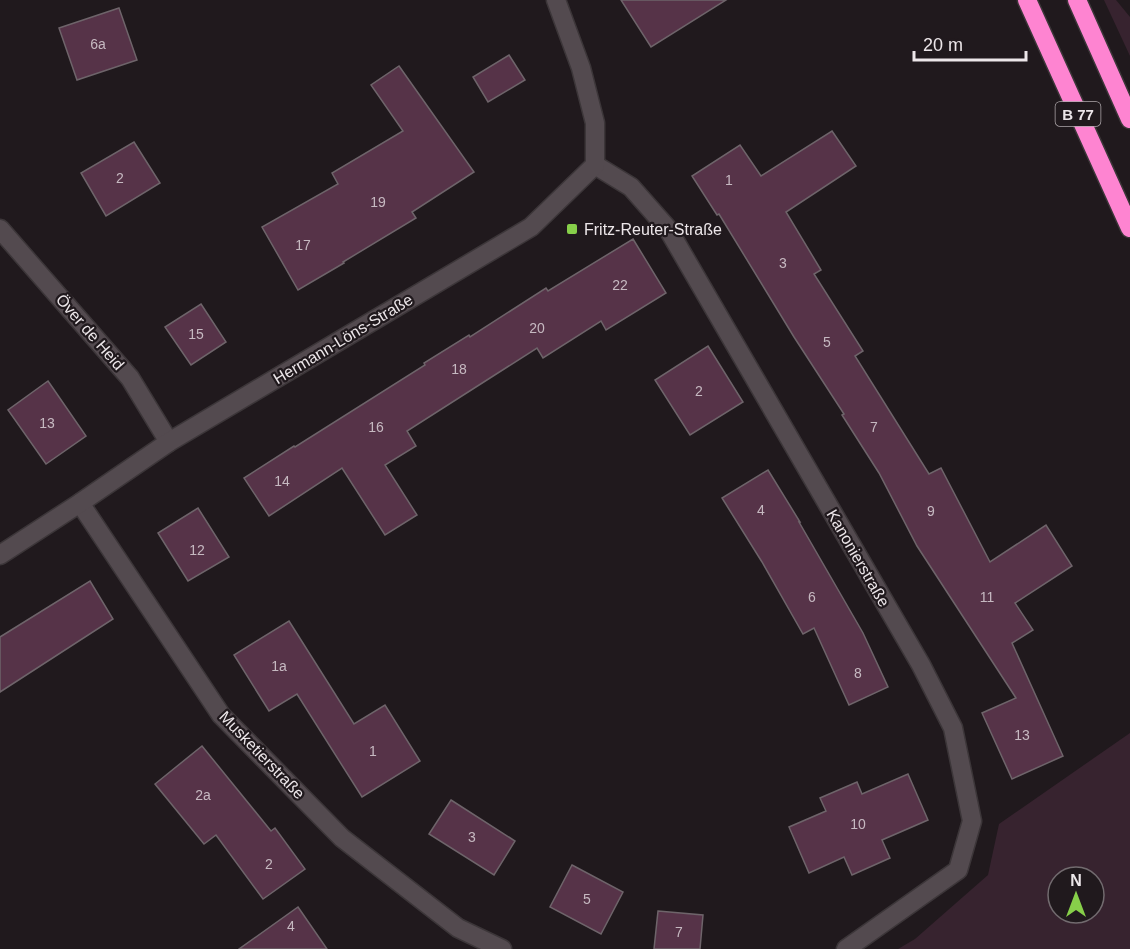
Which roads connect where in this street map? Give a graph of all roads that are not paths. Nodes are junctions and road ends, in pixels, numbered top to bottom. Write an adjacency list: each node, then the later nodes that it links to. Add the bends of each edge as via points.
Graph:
1 (556, 0): 5 (street, via 595,123)
2 (1027, 0): 6 (highway, B 77)
3 (1077, 0): 4 (highway, B 77)
4 (1130, 119)
5 (595, 165): 8 (street, Hermann-Löns-Straße, via 531,228); 12 (street, Kanonierstraße, via 631,187 668,229 921,665 953,728 972,821 958,870)
6 (1130, 228)
7 (0, 229): 8 (street, Över de Heid, via 130,378)
8 (169, 442): 9 (street, Hermann-Löns-Straße)
9 (80, 503): 10 (street, Hermann-Löns-Straße); 11 (street, Musketierstraße, via 221,715 342,838 458,928)
10 (0, 555)
11 (502, 949)
12 (846, 949)

